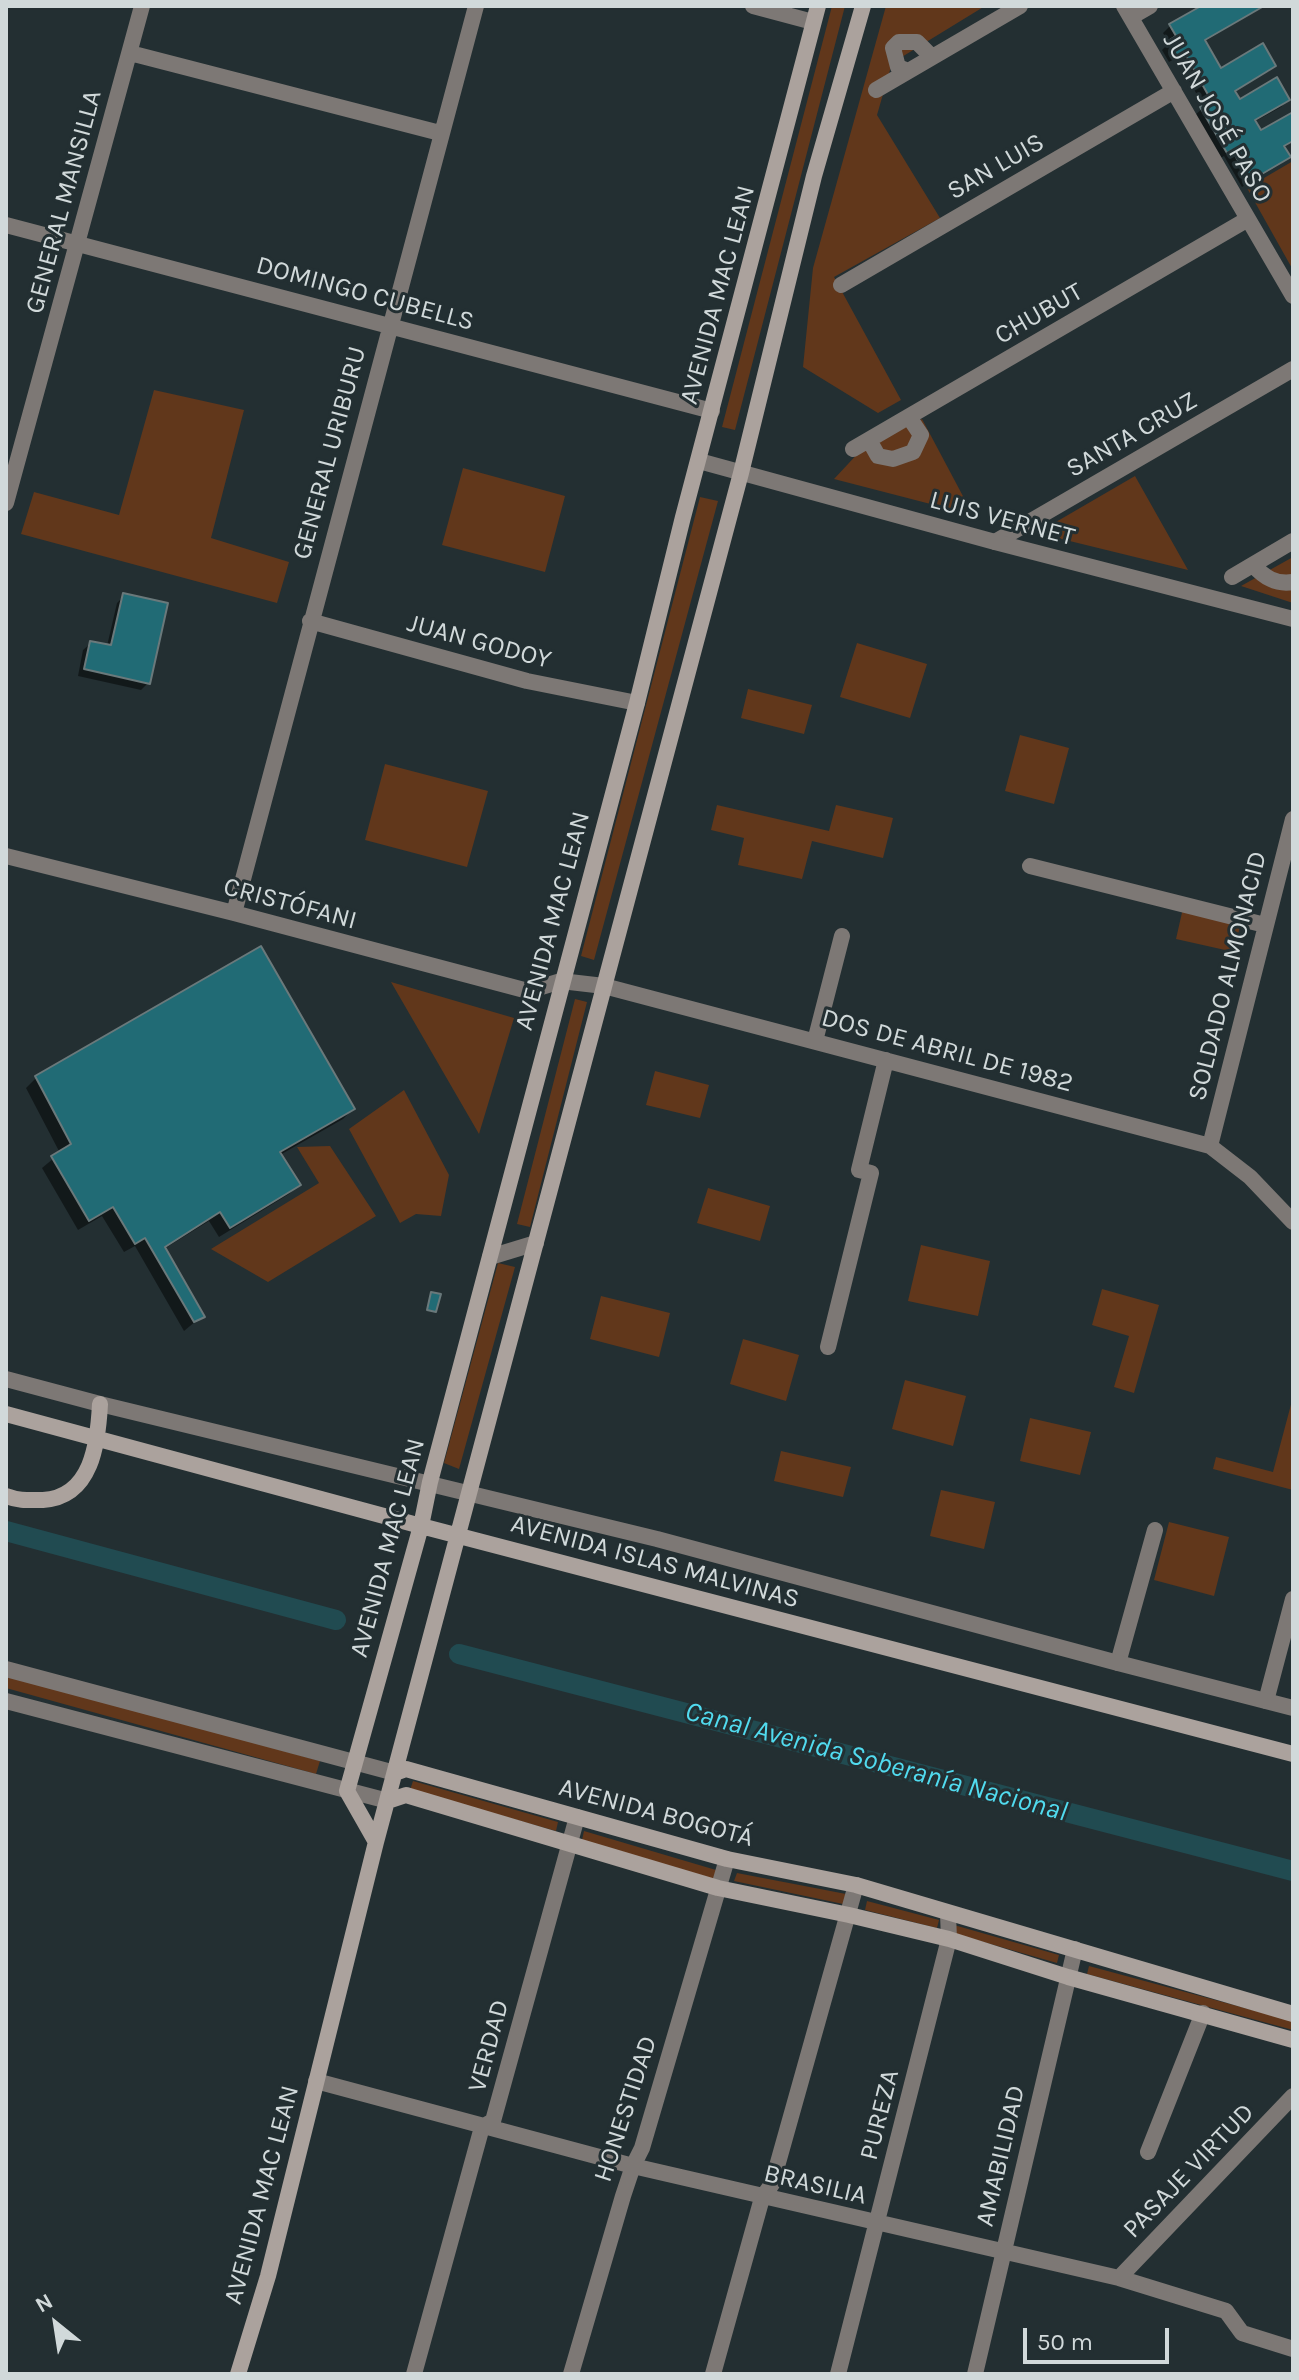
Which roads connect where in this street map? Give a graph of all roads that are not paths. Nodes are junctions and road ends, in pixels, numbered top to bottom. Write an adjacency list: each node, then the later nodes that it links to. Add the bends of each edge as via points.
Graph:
1 (142, 6): 9 (street, GENERAL MANSILLA)
2 (476, 6): 14 (street, GENERAL URIBURU)
3 (753, 6): 8 (street)
4 (863, 6): 27 (main road, AVENIDA MAC LEAN, via 814,176)
5 (1020, 6): 10 (street)
6 (1150, 6): 7 (street)
7 (1128, 12): 13 (street, JUAN JOSÉ PASO)
8 (816, 14): 22 (main road, AVENIDA MAC LEAN)
9 (130, 53): 14 (street); 17 (street, GENERAL MANSILLA)
10 (932, 57): 11 (street); 11 (street, via 917,42 899,42 893,48 898,67)
11 (908, 71): 12 (street)
12 (876, 90)
13 (1174, 91): 15 (street, JUAN JOSÉ PASO); 18 (street, SAN LUIS)
14 (440, 133): 20 (street, GENERAL URIBURU)
15 (1248, 219): 19 (street, JUAN JOSÉ PASO); 23 (street, CHUBUT)
16 (6, 225): 17 (street, DOMINGO CUBELLS)
17 (77, 243): 20 (street, DOMINGO CUBELLS); 28 (street, GENERAL MANSILLA)
18 (841, 285)
19 (1293, 296)
20 (389, 326): 22 (street, DOMINGO CUBELLS); 35 (street, GENERAL URIBURU)
21 (1293, 369): 30 (street, SANTA CRUZ)
22 (712, 411): 26 (main road, AVENIDA MAC LEAN)
23 (909, 417): 24 (street, CHUBUT); 24 (street, via 921,435 913,452 893,459 878,456)
24 (869, 440): 25 (street, CHUBUT)
25 (853, 449)
26 (699, 461): 27 (street, LUIS VERNET); 36 (main road, AVENIDA MAC LEAN)
27 (741, 473): 30 (street, LUIS VERNET); 44 (main road, AVENIDA MAC LEAN)
28 (6, 503)
29 (1293, 541): 31 (street)
30 (995, 542): 34 (street, LUIS VERNET)
31 (1253, 565): 32 (street); 33 (street, via 1266,579)
32 (1232, 577)
33 (1293, 582)
34 (1293, 619)
35 (310, 621): 36 (street, JUAN GODOY, via 527,681); 40 (street, GENERAL URIBURU)
36 (637, 703): 43 (main road, AVENIDA MAC LEAN)
37 (1293, 819): 41 (street, SOLDADO ALMONACID)
38 (6, 856): 40 (street, CRISTÓFANI)
39 (1030, 866): 41 (street)
40 (234, 913): 43 (street, CRISTÓFANI, via 528,991)
41 (1265, 925): 47 (street, SOLDADO ALMONACID)
42 (842, 936): 45 (street)
43 (561, 981): 44 (street, DOS DE ABRIL DE 1982); 50 (main road, AVENIDA MAC LEAN)
44 (604, 986): 45 (street, DOS DE ABRIL DE 1982); 49 (main road, AVENIDA MAC LEAN)
45 (815, 1041): 46 (street, DOS DE ABRIL DE 1982)
46 (886, 1060): 47 (street, DOS DE ABRIL DE 1982); 51 (street, via 859,1170 871,1173)
47 (1210, 1146): 48 (street, DOS DE ABRIL DE 1982, via 1250,1177)
48 (1293, 1222)
49 (536, 1243): 50 (street); 57 (main road, AVENIDA MAC LEAN)
50 (490, 1257): 56 (main road, AVENIDA MAC LEAN)
51 (828, 1347)
52 (6, 1379): 53 (street, AVENIDA ISLAS MALVINAS)
53 (100, 1404): 55 (main road); 56 (street, AVENIDA ISLAS MALVINAS)
54 (6, 1414): 55 (main road, AVENIDA ISLAS MALVINAS)
55 (98, 1439): 58 (main road, via 85,1476 70,1494 18,1501); 59 (main road, AVENIDA ISLAS MALVINAS)
56 (430, 1482): 57 (street, AVENIDA ISLAS MALVINAS); 59 (main road, AVENIDA MAC LEAN)
57 (469, 1493): 61 (main road, AVENIDA MAC LEAN); 63 (street, AVENIDA ISLAS MALVINAS)
58 (6, 1496)
59 (421, 1526): 61 (main road, AVENIDA ISLAS MALVINAS); 69 (main road, AVENIDA MAC LEAN)
60 (1155, 1530): 63 (street)
61 (459, 1535): 68 (main road, AVENIDA ISLAS MALVINAS); 70 (main road, AVENIDA MAC LEAN)
62 (1293, 1599): 66 (street)
63 (1118, 1663): 66 (street, AVENIDA ISLAS MALVINAS)
64 (6, 1669): 69 (street, AVENIDA BOGOTÁ)
65 (6, 1701): 71 (street, AVENIDA BOGOTÁ)
66 (1266, 1701): 67 (street, AVENIDA ISLAS MALVINAS)
67 (1293, 1708)
68 (1293, 1754)
69 (355, 1763): 70 (street, AVENIDA BOGOTÁ); 71 (main road, AVENIDA MAC LEAN)
70 (395, 1773): 72 (main road, AVENIDA MAC LEAN); 73 (main road, AVENIDA BOGOTÁ, via 406,1769)
71 (347, 1791): 72 (street, AVENIDA BOGOTÁ); 74 (main road)
72 (388, 1801): 74 (main road, AVENIDA MAC LEAN); 75 (main road, AVENIDA BOGOTÁ, via 406,1795)
73 (577, 1817): 75 (street, VERDAD); 76 (main road, AVENIDA BOGOTÁ)
74 (376, 1842): 87 (main road, AVENIDA MAC LEAN)
75 (570, 1842): 78 (main road, AVENIDA BOGOTÁ); 89 (street, VERDAD, via 493,2121)
76 (727, 1859): 77 (main road, AVENIDA BOGOTÁ); 78 (street, HONESTIDAD)
77 (856, 1885): 79 (main road, AVENIDA BOGOTÁ); 80 (street)
78 (718, 1888): 80 (main road, AVENIDA BOGOTÁ); 91 (street, HONESTIDAD)
79 (948, 1914): 81 (street, PUREZA); 82 (main road, AVENIDA BOGOTÁ)
80 (849, 1915): 81 (main road, AVENIDA BOGOTÁ); 92 (street, via 772,2184)
81 (949, 1939): 83 (main road, AVENIDA BOGOTÁ); 93 (street, PUREZA)
82 (1075, 1949): 83 (street, AMABILIDAD); 85 (main road, AVENIDA BOGOTÁ)
83 (1068, 1977): 84 (main road, AVENIDA BOGOTÁ); 94 (street, AMABILIDAD)
84 (1203, 2013): 86 (main road, AVENIDA BOGOTÁ); 90 (street)
85 (1293, 2014)
86 (1293, 2040)
87 (316, 2081): 89 (street, BRASILIA); 97 (main road, AVENIDA MAC LEAN)
88 (1293, 2096): 95 (street, PASAJE VIRTUD)
89 (482, 2127): 91 (street, BRASILIA); 98 (street, VERDAD)
90 (1148, 2152)
91 (633, 2166): 92 (street, BRASILIA); 99 (street, HONESTIDAD)
92 (762, 2198): 93 (street, BRASILIA); 100 (street)
93 (877, 2223): 94 (street, BRASILIA); 101 (street, PUREZA)
94 (1004, 2251): 95 (street, BRASILIA); 102 (street, AMABILIDAD)
95 (1119, 2278): 96 (street, BRASILIA, via 1226,2311 1242,2333)
96 (1293, 2349)
97 (238, 2374)
98 (414, 2374)
99 (571, 2374)
100 (713, 2374)
101 (838, 2374)
102 (975, 2374)

